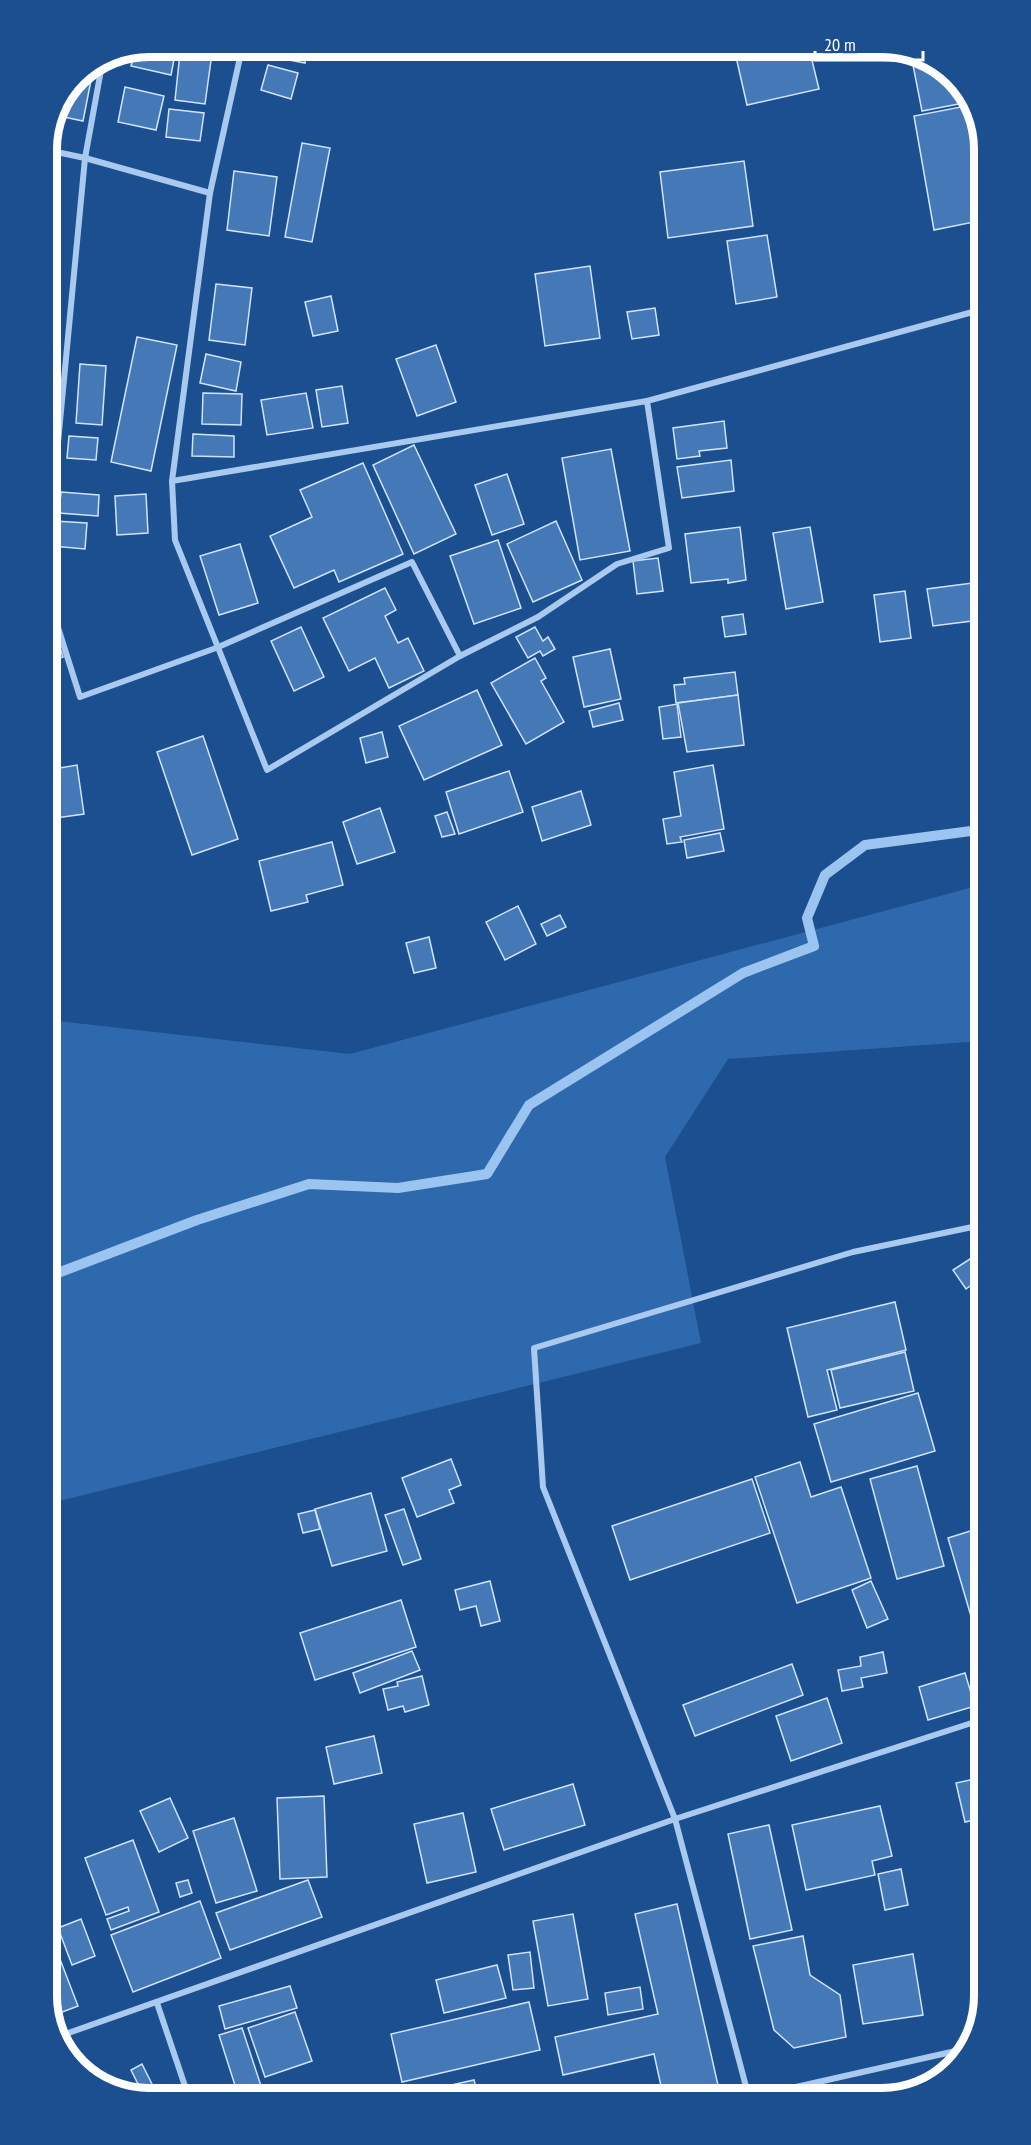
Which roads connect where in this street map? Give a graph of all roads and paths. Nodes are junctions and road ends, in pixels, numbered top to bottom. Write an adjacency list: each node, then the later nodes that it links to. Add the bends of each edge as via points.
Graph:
1 (240, 57): 5 (street)
2 (101, 71): 4 (street)
3 (57, 152): 4 (street)
4 (86, 158): 5 (street); 8 (street)
5 (210, 193): 9 (street)
6 (974, 312): 7 (street)
7 (647, 401): 9 (street); 12 (street, via 669,548 617,564 538,617)
8 (57, 456)
9 (172, 481): 11 (street, via 174,540)
10 (57, 624): 11 (street, via 80,697)
11 (216, 648): 12 (street, via 412,562); 12 (street, via 267,771)
12 (460, 656)
13 (974, 1227): 15 (street, via 853,1252 534,1348 543,1487)
14 (974, 1722): 15 (street)
15 (675, 1819): 16 (street); 20 (street)
16 (157, 2003): 17 (street); 19 (street)
17 (65, 2034)
18 (956, 2051): 21 (street)
19 (186, 2088)
20 (746, 2088)
21 (792, 2088)

